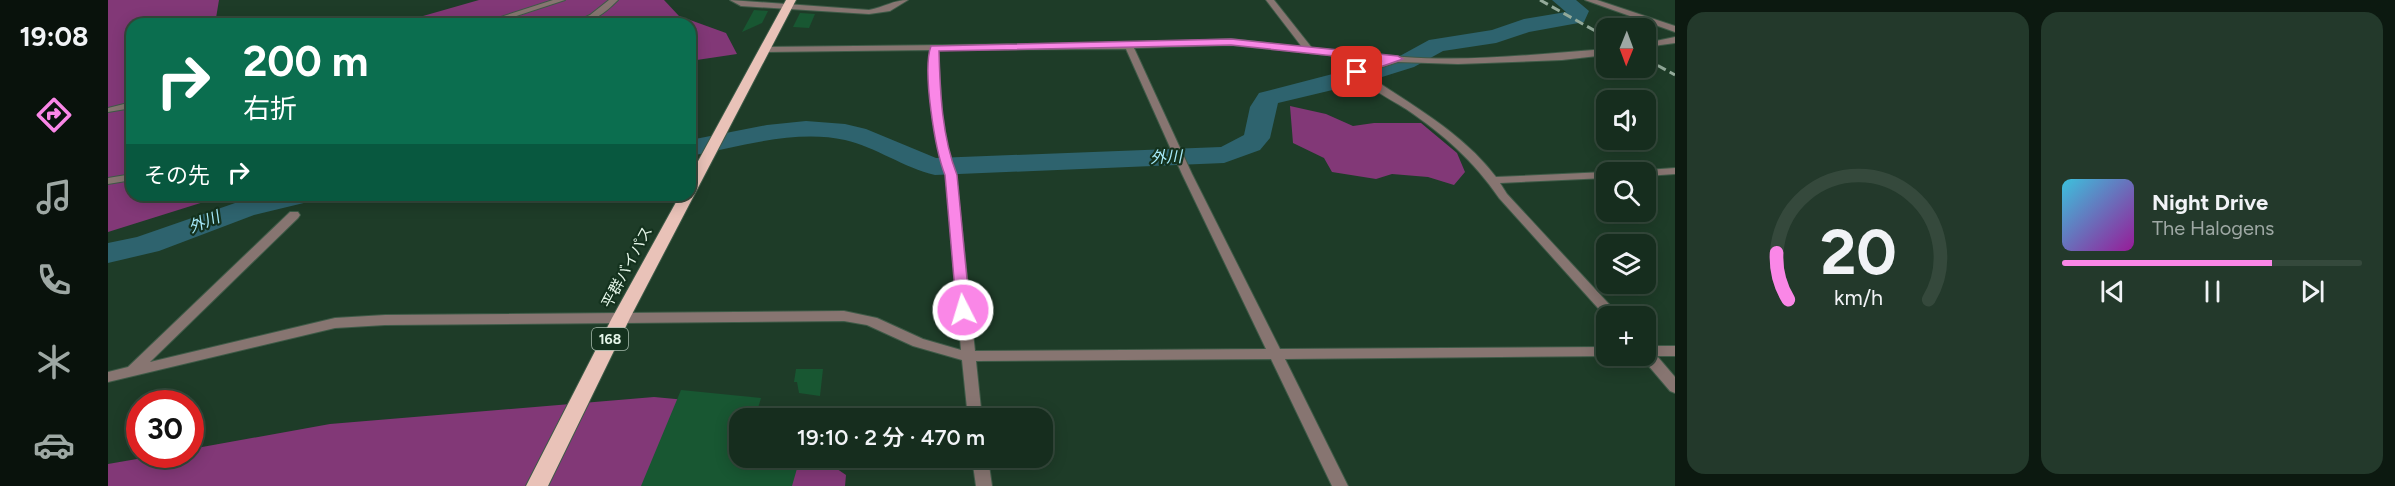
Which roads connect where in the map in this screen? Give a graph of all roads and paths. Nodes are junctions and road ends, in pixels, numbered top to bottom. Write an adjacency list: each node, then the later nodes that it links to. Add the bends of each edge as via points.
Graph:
1 (259, 0): 2 (street)
2 (266, 0)
3 (561, 0): 12 (street)
4 (614, 0): 13 (street)
5 (734, 0): 10 (street, via 741,4)
6 (848, 0): 11 (street)
7 (904, 0): 11 (street, via 869,12)
8 (1270, 0): 20 (street)
9 (1589, 0): 14 (street)
10 (789, 3): 11 (street); 19 (highway)
11 (844, 10)
12 (502, 18)
13 (590, 18)
14 (1675, 28)
15 (1675, 40): 16 (street)
16 (1656, 43)
17 (1129, 46): 18 (street); 20 (street, via 1231,42); 38 (street)
18 (934, 48): 19 (street); 40 (street, via 934,84 945,160 951,175)
19 (765, 49): 29 (highway)
20 (1310, 51): 22 (street)
21 (1596, 53): 22 (street)
22 (1401, 59): 30 (street, via 1362,75 1454,141)
23 (126, 106): 24 (street)
24 (110, 110)
25 (1675, 171): 26 (street)
26 (1656, 172)
27 (1596, 175): 30 (street)
28 (126, 178): 31 (street)
29 (696, 179)
30 (1494, 180): 34 (street, via 1503,196)
31 (108, 182)
32 (685, 201): 35 (highway, 平群バイパス / 168)
33 (294, 215): 42 (street)
34 (1604, 306)
35 (621, 318): 40 (street, via 865,318 911,340); 42 (street, via 335,323); 47 (highway, 平群バイパス / 168)
36 (1596, 351): 38 (street)
37 (1675, 351): 39 (street)
38 (1274, 352): 40 (street); 49 (street)
39 (1656, 352)
40 (967, 356): 45 (street)
41 (1656, 364): 44 (street)
42 (132, 371): 43 (street)
43 (108, 377)
44 (1675, 387)
45 (974, 408)
46 (981, 468): 48 (street)
47 (537, 486)
48 (984, 486)
49 (1340, 486)

